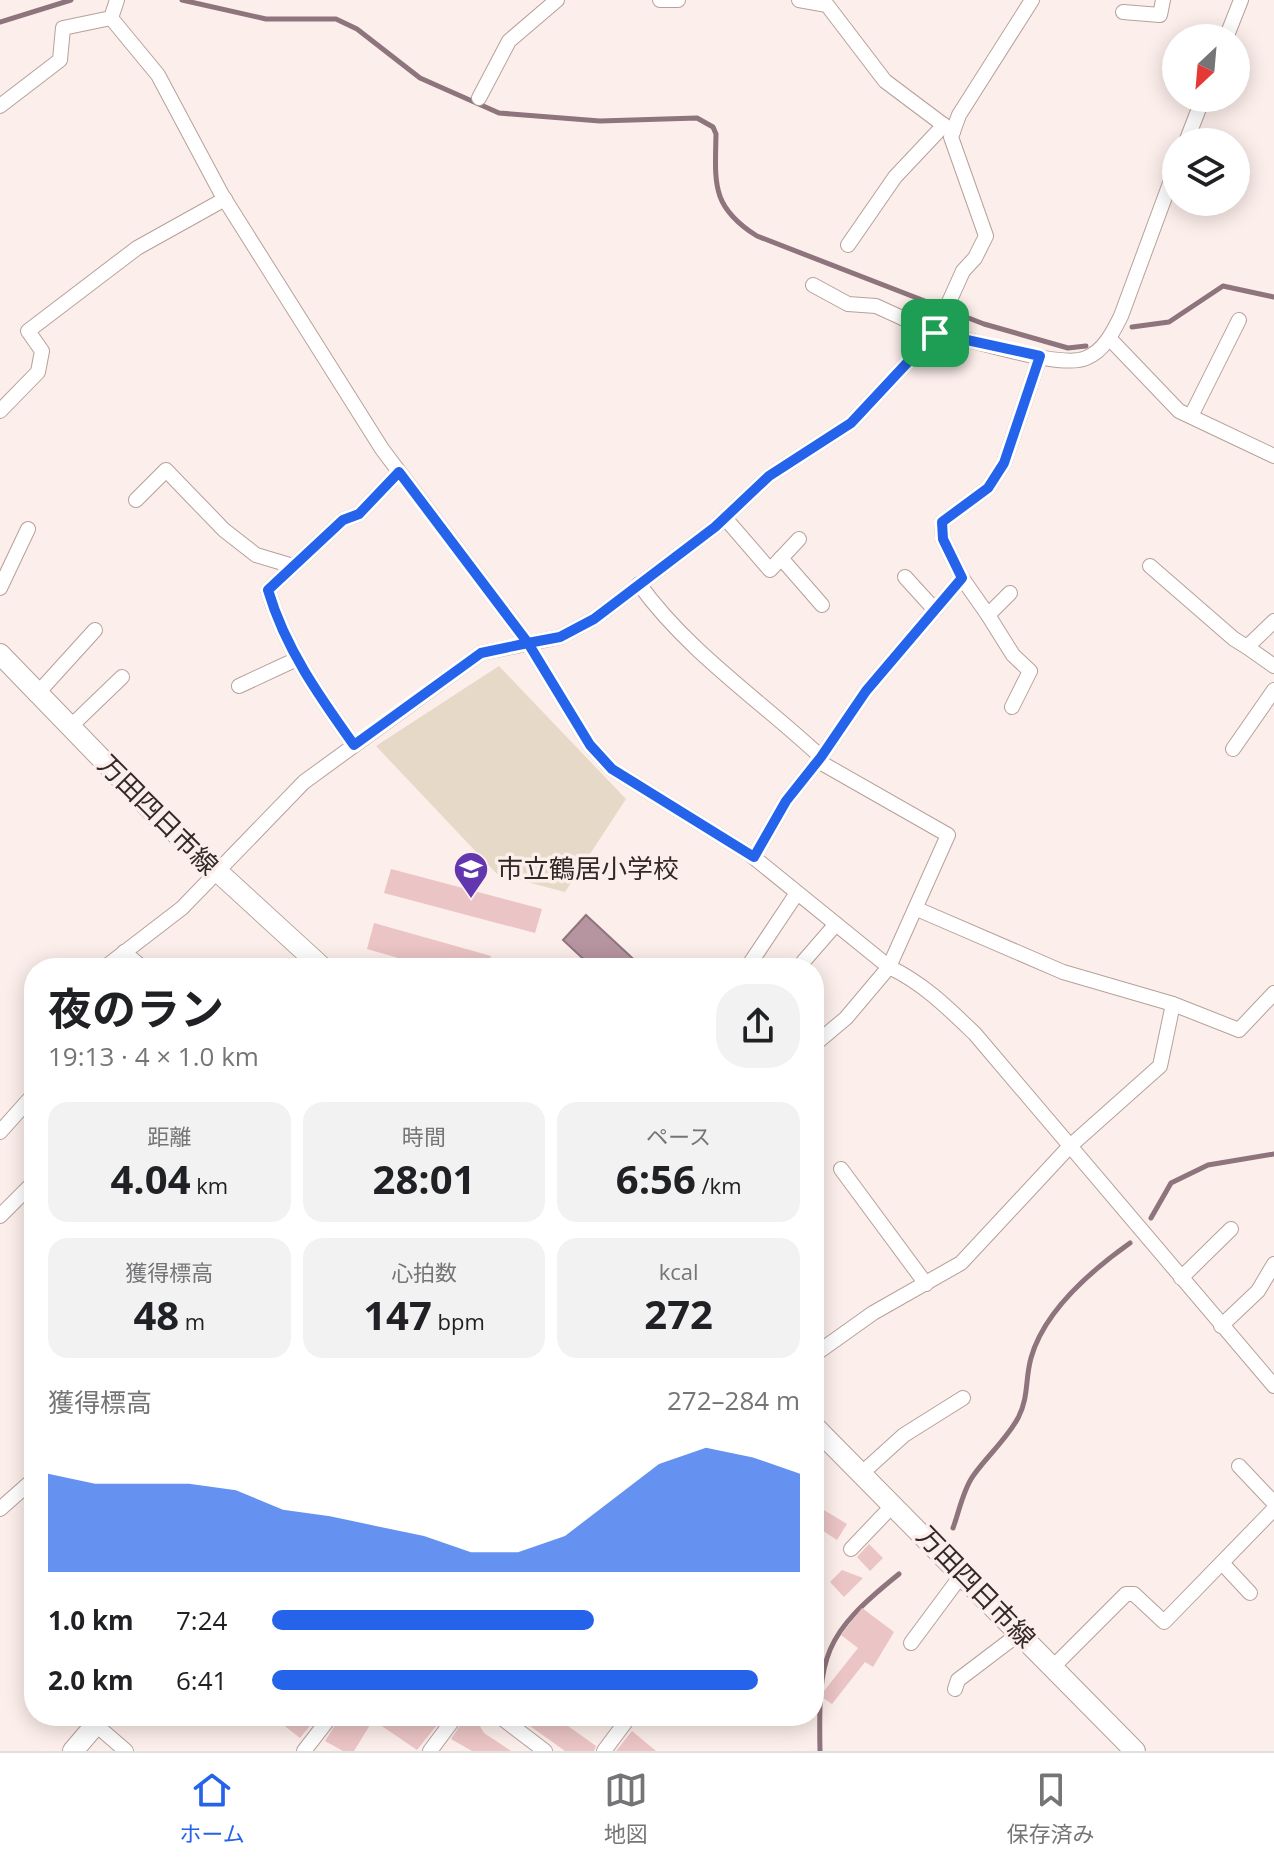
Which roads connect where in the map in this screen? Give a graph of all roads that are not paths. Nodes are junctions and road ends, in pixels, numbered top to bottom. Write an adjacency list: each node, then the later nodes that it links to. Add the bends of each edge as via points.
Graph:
1 (117, 0): 10 (street)
2 (557, 0): 12 (street, via 509,41)
3 (660, 0): 4 (street)
4 (678, 0)
5 (799, 0): 14 (street, via 827,5 885,81)
6 (1032, 0): 14 (street)
7 (1163, 0): 9 (street, via 1160,15)
8 (1241, 0): 11 (street)
9 (1123, 12)
10 (111, 18): 13 (street, via 63,28 60,60); 15 (street, via 158,75)
11 (1232, 24)
12 (479, 98)
13 (0, 106)
14 (948, 128): 17 (street, via 895,177); 20 (street, via 986,236 963,271)
15 (225, 199): 23 (street, via 137,248 28,331 42,351 38,372); 26 (street)
16 (1162, 211): 21 (street)
17 (848, 245)
18 (813, 285): 20 (street, via 848,304 876,306)
19 (1239, 320): 24 (street)
20 (935, 333): 22 (street); 28 (street, via 851,423 769,476)
21 (1110, 339): 22 (street, via 1086,359); 24 (street, via 1179,411)
22 (1040, 356): 35 (street, via 1004,463 988,488 942,522 943,539)
23 (0, 411)
24 (1191, 416): 25 (street)
25 (1274, 456)
26 (399, 472): 32 (street, via 359,514 343,520); 44 (street)
27 (136, 500): 32 (street, via 166,470 256,555)
28 (725, 518): 31 (street, via 770,570); 36 (street)
29 (28, 529): 37 (street)
30 (799, 539): 31 (street)
31 (781, 558): 39 (street)
32 (293, 566): 47 (street, via 268,590 277,623)
33 (1150, 566): 45 (street)
34 (905, 577): 40 (street)
35 (962, 578): 40 (street); 41 (street)
36 (639, 584): 44 (street, via 583,625 560,637); 57 (street, via 700,653)
37 (0, 588)
38 (1010, 593): 41 (street)
39 (822, 605)
40 (935, 610): 57 (street, via 866,691)
41 (988, 615): 53 (street, via 1030,671)
42 (1274, 621): 45 (street)
43 (95, 630): 52 (street)
44 (528, 643): 55 (street, via 481,653); 58 (street, via 590,745 612,769)
45 (1247, 647): 48 (street)
46 (0, 654): 52 (main road, 万田四日市線)
47 (297, 659): 50 (street); 55 (street)
48 (1274, 666)
49 (122, 677): 54 (street)
50 (239, 686)
51 (1274, 690): 56 (street)
52 (36, 695): 54 (main road, 万田四日市線)
53 (1012, 707)
54 (69, 728): 59 (main road, 万田四日市線)
55 (354, 745): 59 (street, via 304,782)
56 (1233, 749)
57 (820, 759): 58 (street, via 786,801); 61 (street, via 948,835)
58 (754, 857): 60 (street)
59 (214, 872): 63 (street, via 182,908); 66 (main road, 万田四日市線)
60 (797, 893): 62 (street); 67 (street)
61 (917, 909): 69 (street); 71 (street, via 1063,972)
62 (836, 924): 68 (street); 69 (street)
63 (124, 952): 64 (street); 65 (street)
64 (116, 958)
65 (131, 958)
66 (312, 958)
67 (754, 958)
68 (806, 958)
69 (889, 967): 72 (street); 75 (street, via 912,978 975,1034)
70 (1274, 993): 71 (street, via 1239,1030)
71 (1173, 1004): 75 (street, via 1160,1066)
72 (824, 1037)
73 (24, 1105): 74 (street)
74 (0, 1132)
75 (1069, 1147): 81 (street); 82 (street, via 961,1263)
76 (841, 1169): 82 (street)
77 (24, 1192): 78 (street)
78 (0, 1216)
79 (1231, 1229): 81 (street)
80 (1274, 1264): 83 (street, via 1258,1291)
81 (1181, 1278): 83 (street)
82 (926, 1284): 84 (street)
83 (1221, 1326): 85 (street)
84 (824, 1348)
85 (1274, 1386)
86 (963, 1398): 89 (street, via 904,1435)
87 (824, 1436): 89 (main road, 万田四日市線)
88 (1239, 1466): 92 (street)
89 (862, 1473): 91 (main road, 万田四日市線)
90 (24, 1488): 93 (street)
91 (894, 1504): 94 (street); 96 (main road, 万田四日市線)
92 (1274, 1506): 95 (street)
93 (0, 1509)
94 (851, 1549)
95 (1222, 1563): 97 (street); 100 (street, via 1164,1622 1134,1594 1126,1594)
96 (963, 1573): 98 (main road, 万田四日市線); 99 (street)
97 (1250, 1593)
98 (1020, 1633): 100 (main road, 万田四日市線); 101 (street, via 958,1680)
99 (911, 1643)
100 (1053, 1667): 114 (main road, 万田四日市線)
101 (955, 1689)
102 (95, 1726): 108 (main road)
103 (105, 1726): 109 (street)
104 (323, 1726): 110 (street)
105 (449, 1726): 111 (street)
106 (512, 1726): 112 (street)
107 (623, 1726): 113 (street)
108 (73, 1751)
109 (126, 1751)
110 (304, 1751)
111 (430, 1751)
112 (545, 1751)
113 (604, 1751)
114 (1135, 1751)

